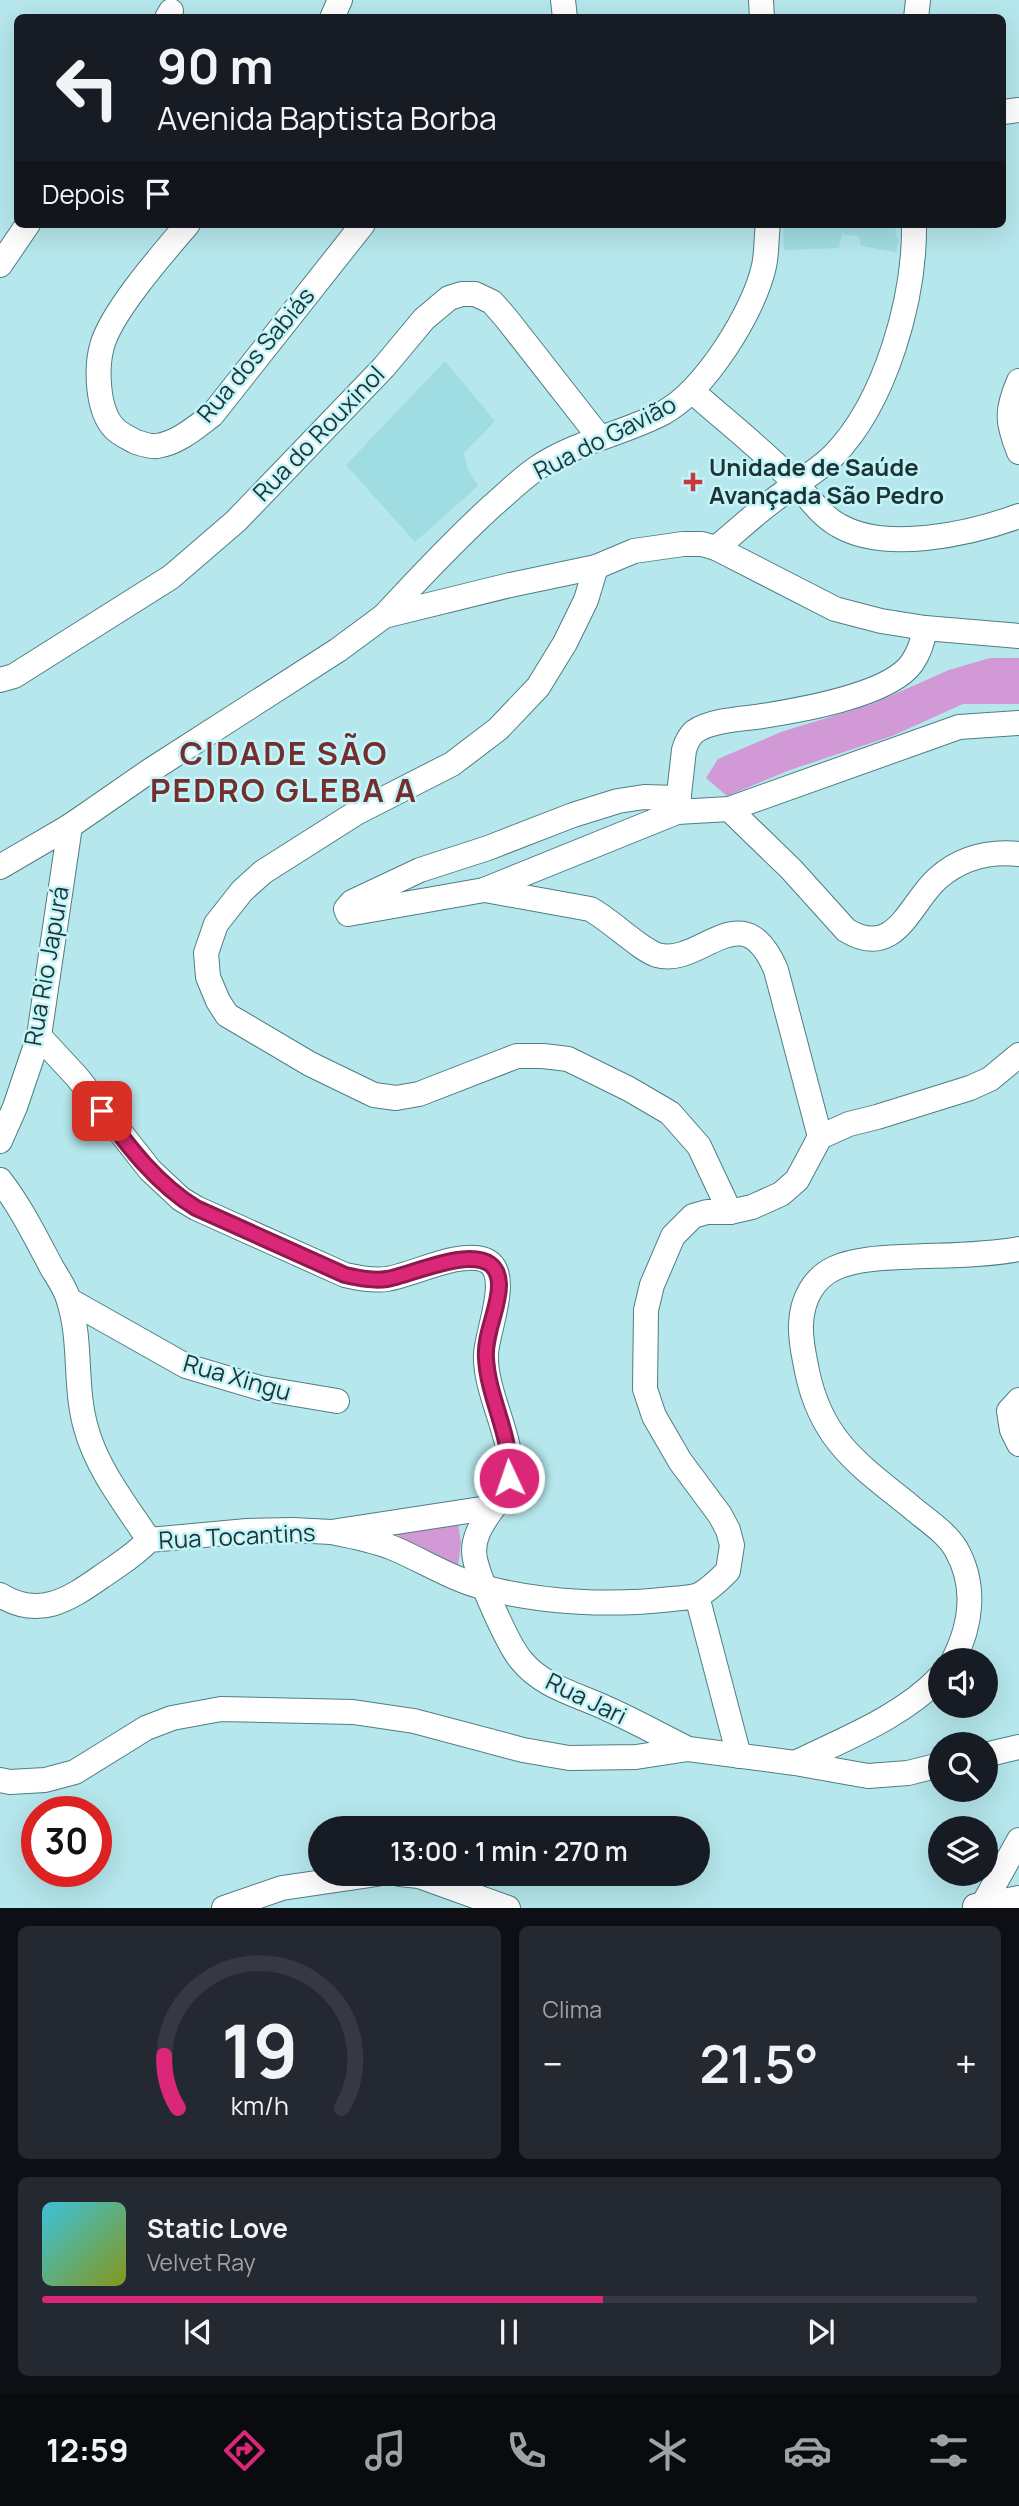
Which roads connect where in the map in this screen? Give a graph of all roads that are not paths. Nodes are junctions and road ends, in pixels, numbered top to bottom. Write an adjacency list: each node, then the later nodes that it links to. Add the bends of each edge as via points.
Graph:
1 (25, 228): 6 (street)
2 (185, 228): 3 (street, Rua dos Sabiás, via 117,313 102,343 98,365 99,386 113,428 156,447 189,433 212,415)
3 (360, 228)
4 (768, 228): 8 (street, Rua do Gavião, via 764,267 743,317)
5 (914, 228): 11 (street, via 901,321 870,404 832,457)
6 (0, 265)
7 (1019, 381): 10 (street, via 1009,408)
8 (693, 392): 9 (street, Rua do Gavião, via 664,412); 11 (street)
9 (600, 438): 15 (street, Rua do Gavião, via 556,457 520,481); 18 (street, Rua do Rouxinol, via 492,302 475,295 449,298 236,521 171,577 14,676)
10 (1017, 443)
11 (796, 484): 12 (street, via 838,525 878,538 929,538); 13 (street)
12 (1019, 516)
13 (716, 548): 14 (street, via 662,545); 16 (street, via 835,609)
14 (596, 567): 15 (street); 31 (street, via 565,643 538,687 506,721 452,764 355,813 263,872 216,925 206,953 208,977 227,1015 374,1095 419,1094 517,1056 568,1059 670,1113 699,1146)
15 (384, 616): 22 (street)
16 (925, 628): 17 (street); 20 (street, via 911,666 879,685 852,697 694,732 684,750)
17 (1019, 636)
18 (0, 680)
19 (1019, 723): 21 (street, via 959,727)
20 (678, 805): 21 (street); 25 (street); 25 (street, via 644,797 618,801 419,870 346,909 348,914 363,913)
21 (729, 809): 23 (street, via 846,930 865,938 893,932 936,879 964,861 991,853)
22 (70, 827): 24 (street); 26 (street, Rua Rio Japurá)
23 (1019, 854)
24 (0, 867)
25 (484, 890): 28 (street, via 590,909 656,954 681,954 728,935 752,937 776,970)
26 (39, 1036): 29 (street, Rua Rio Japurá); 37 (street, Rua Jari, via 164,1186 196,1208 360,1279 385,1280 473,1258 493,1267 499,1286 485,1356 510,1464 509,1478)
27 (1019, 1055): 28 (street, via 990,1079 970,1088)
28 (820, 1137): 31 (street, via 796,1180 780,1194)
29 (0, 1141)
30 (0, 1180): 33 (street)
31 (730, 1212): 42 (street, via 693,1216 678,1230 663,1256 646,1310 647,1398 680,1461 720,1515 732,1545 728,1571)
32 (1019, 1249): 43 (street, via 875,1258 836,1268 818,1279 802,1308 800,1338 824,1424 862,1468 940,1530 956,1549 966,1574 970,1614)
33 (69, 1300): 34 (street, Rua Xingu, via 186,1366 260,1388); 39 (street, via 86,1427 110,1480)
34 (337, 1401)
35 (1019, 1401): 36 (street, via 1009,1411)
36 (1019, 1444)
37 (494, 1507): 38 (street, Rua Tocantins); 40 (street, Rua Jari, via 477,1535 474,1558)
38 (331, 1532): 39 (street, Rua Tocantins, via 247,1531); 40 (street, via 394,1548 449,1576)
39 (149, 1540): 41 (street, Rua Tocantins, via 135,1555 64,1601 26,1607)
40 (485, 1588): 42 (street, via 604,1602); 46 (street, Rua Jari, via 514,1650 536,1675)
41 (0, 1595)
42 (697, 1596): 48 (street)
43 (960, 1648)
44 (928, 1690): 49 (street, via 866,1728)
45 (1019, 1747): 47 (street)
46 (688, 1749): 48 (street); 51 (street, via 569,1758 523,1751 414,1721 353,1712 220,1709 146,1728 75,1772 45,1780)
47 (998, 1752)
48 (739, 1756): 49 (street)
49 (795, 1763): 50 (street, via 868,1776)
50 (928, 1768)
51 (0, 1780)
52 (1019, 1832): 54 (street)
53 (1014, 1849): 58 (street, via 1008,1873); 60 (street)
54 (998, 1858)
55 (308, 1884): 61 (street)
56 (447, 1886): 62 (street)
57 (981, 1886): 60 (street)
58 (1019, 1890)
59 (1019, 1898): 60 (street)
60 (973, 1907)
61 (225, 1908)
62 (508, 1908)

